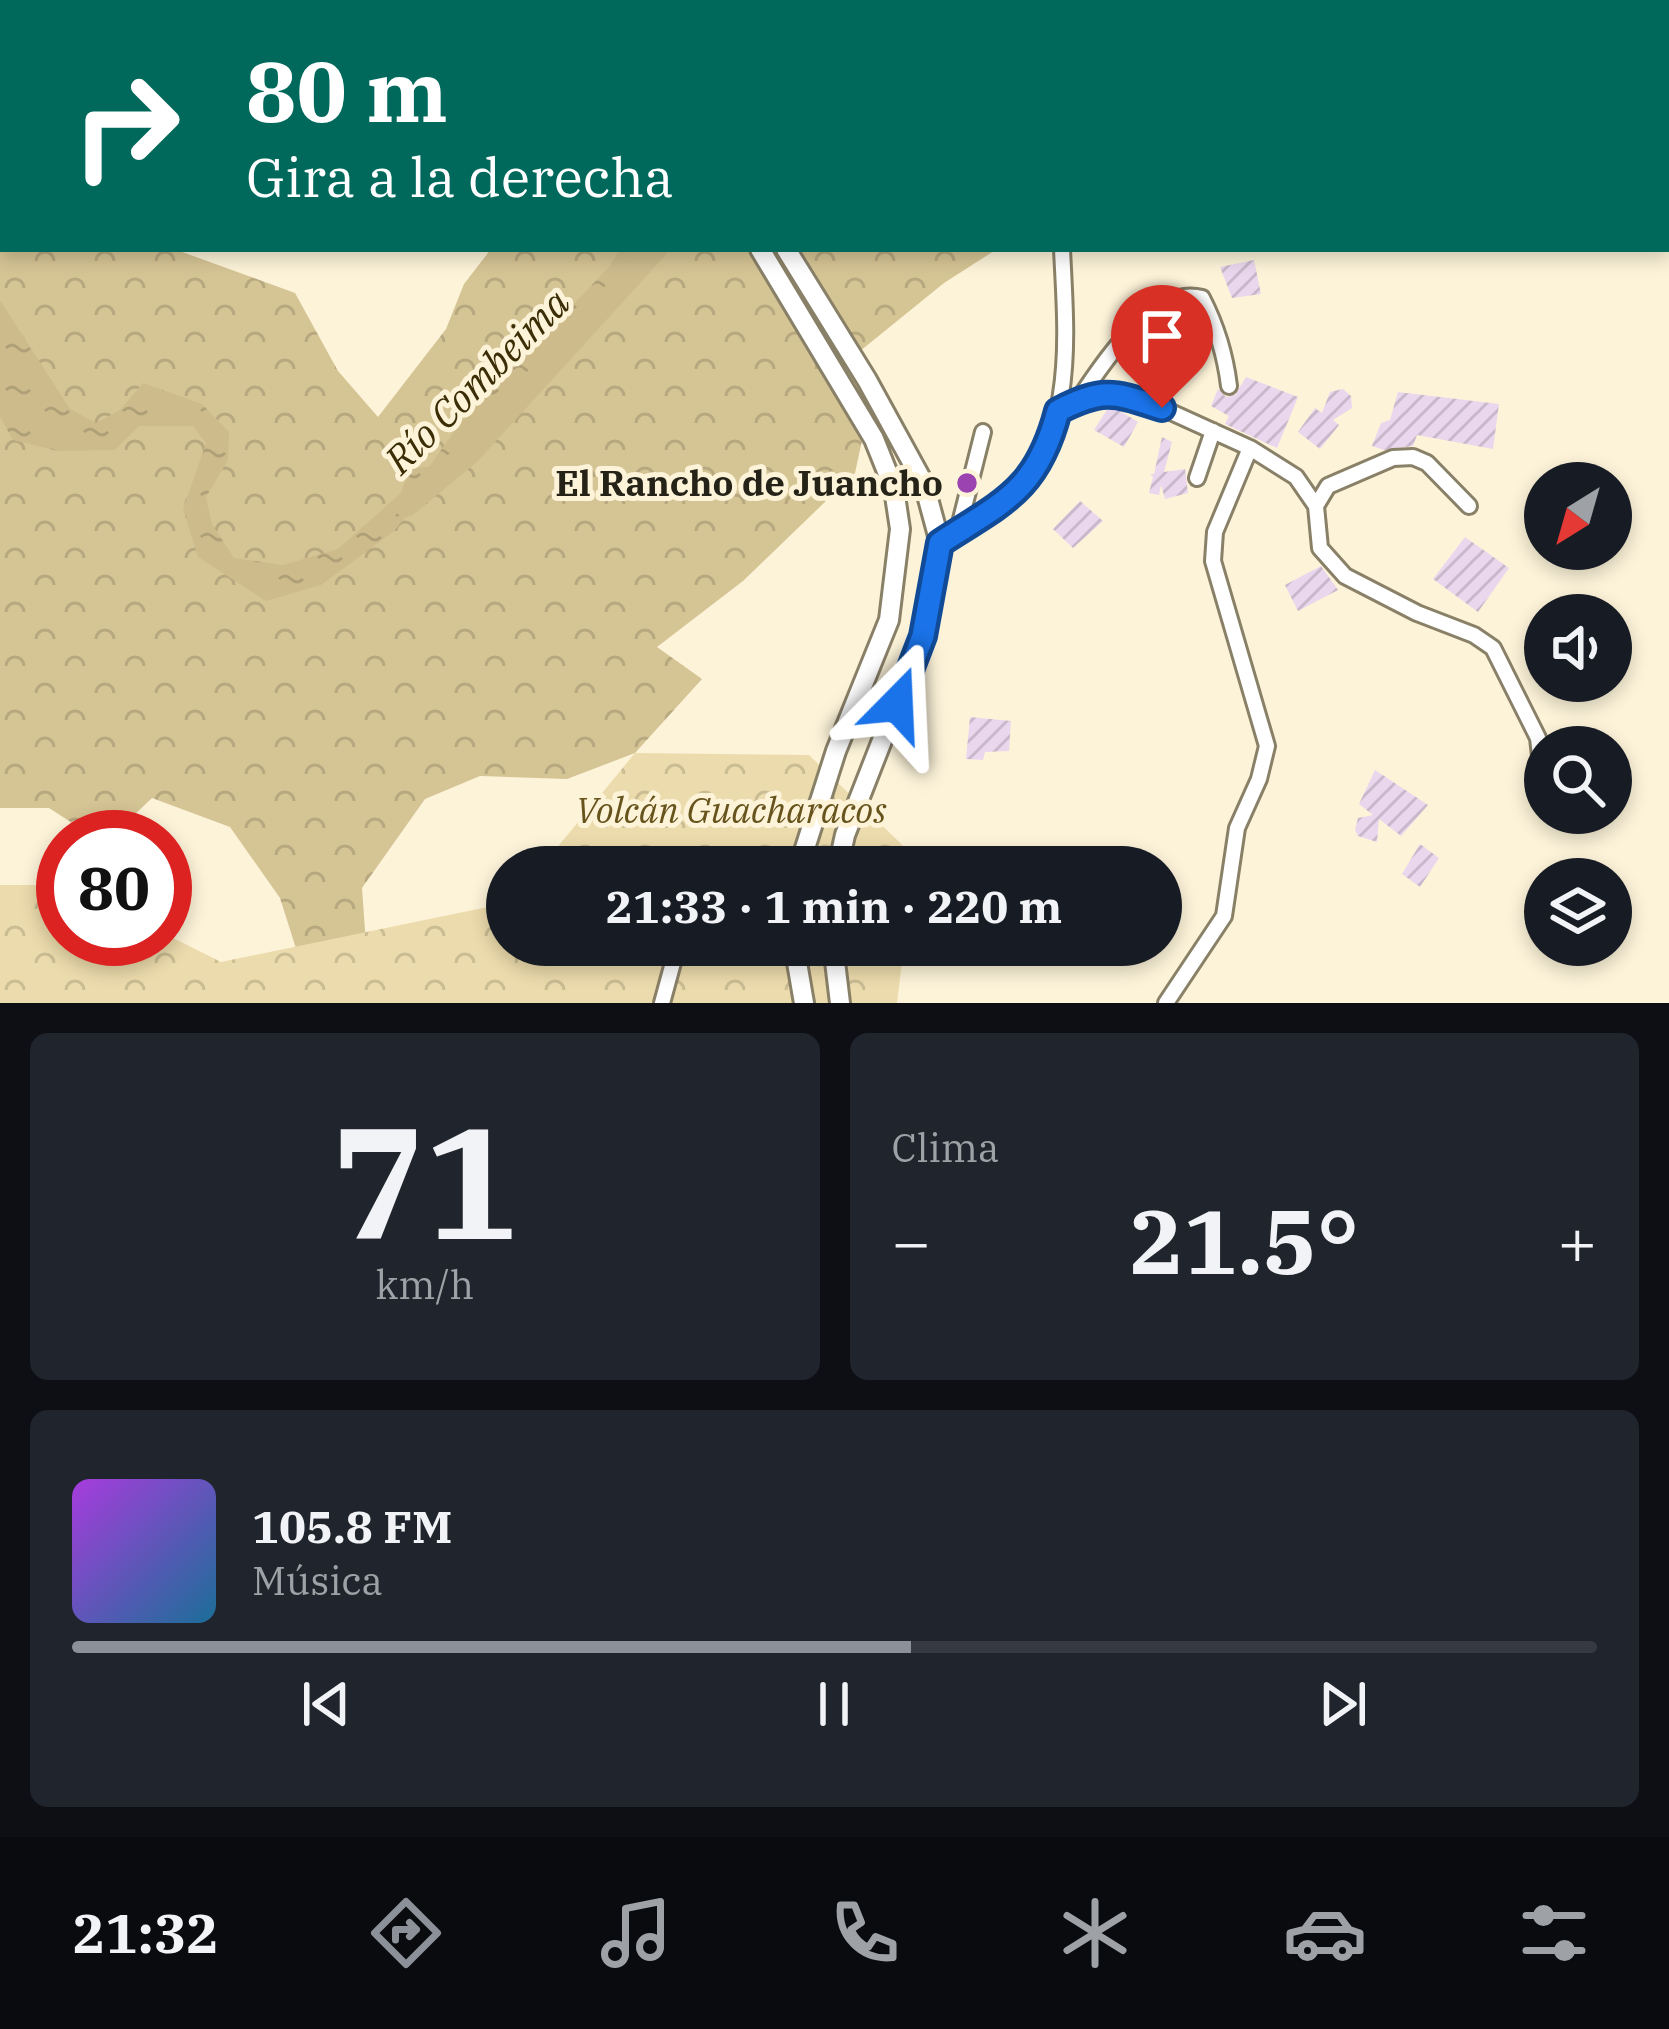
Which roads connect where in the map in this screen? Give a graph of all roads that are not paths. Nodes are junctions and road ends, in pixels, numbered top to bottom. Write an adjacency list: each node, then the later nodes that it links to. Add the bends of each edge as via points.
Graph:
1 (762, 252): 16 (highway, via 874,439 900,529 889,620)
2 (789, 252): 14 (highway, via 924,484)
3 (1062, 252): 6 (street, via 1066,369)
4 (1229, 386): 5 (street, via 1214,322 1202,298 1187,295 1131,329)
5 (1078, 400): 6 (street); 7 (street, via 1112,392)
6 (1058, 411): 13 (street, via 1024,484)
7 (1213, 431): 9 (street); 10 (street)
8 (983, 432): 13 (street)
9 (1250, 448): 11 (street, via 1296,477); 24 (street, via 1215,532 1213,561 1267,746 1237,829 1224,916)
10 (1197, 478)
11 (1316, 506): 12 (street, via 1328,486 1393,458 1413,458); 15 (street, via 1320,548 1346,576 1493,648)
12 (1469, 506)
13 (958, 531): 14 (street)
14 (940, 543): 17 (highway, via 923,636)
15 (1532, 726)
16 (806, 846)
17 (842, 846)
18 (675, 966): 21 (street)
19 (797, 966): 22 (highway)
20 (836, 966): 23 (highway)
21 (662, 1003)
22 (804, 1003)
23 (840, 1003)
24 (1166, 1003)

